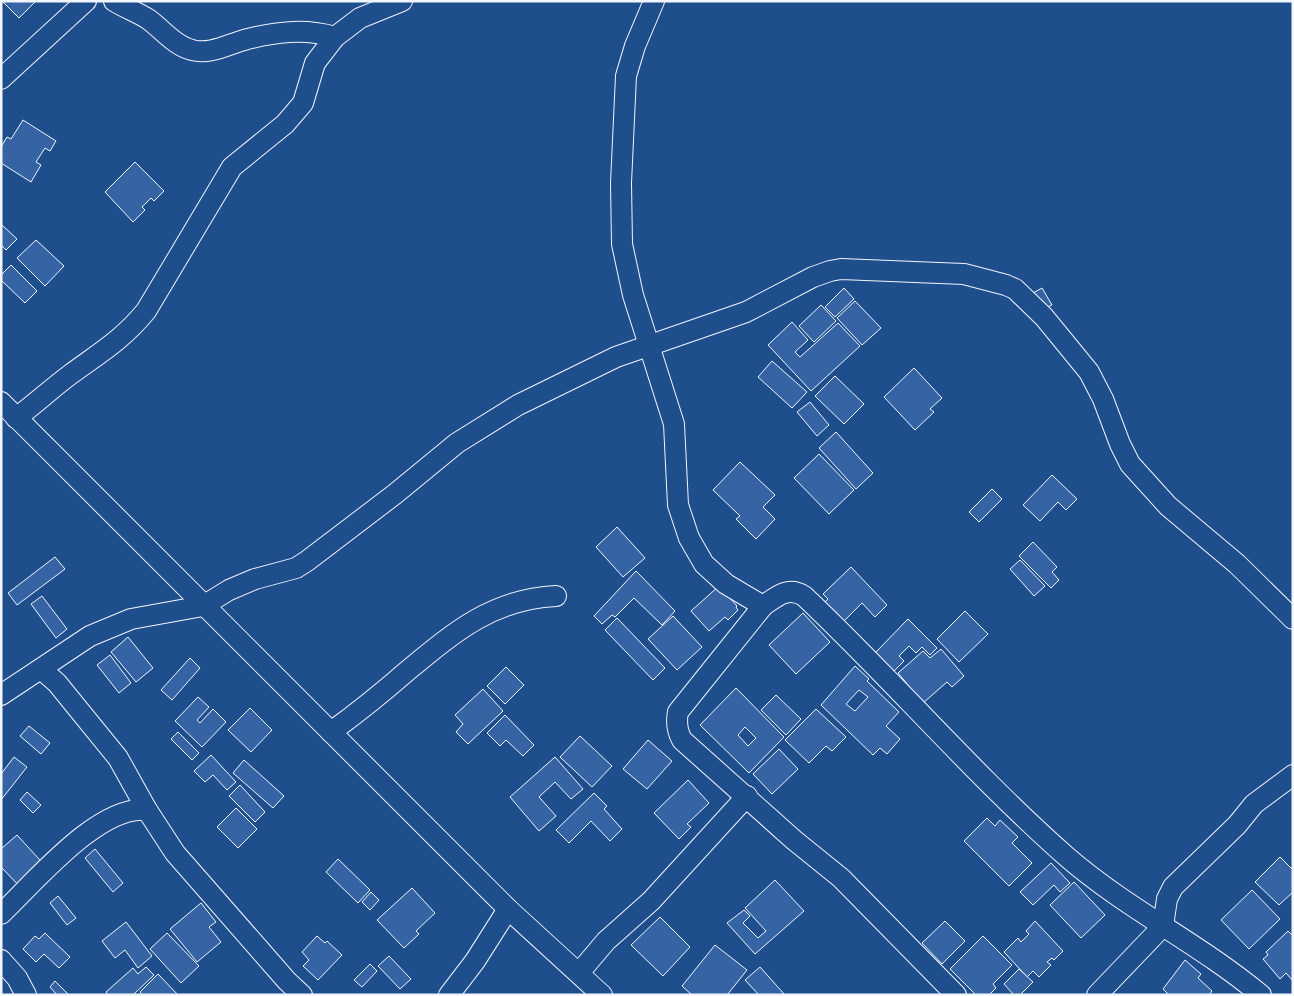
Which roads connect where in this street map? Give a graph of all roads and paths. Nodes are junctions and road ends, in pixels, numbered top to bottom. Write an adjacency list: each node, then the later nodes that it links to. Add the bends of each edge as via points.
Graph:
1 (114, 1): 5 (street, via 147,18 183,47 194,51 218,49 244,40 289,32 317,32)
2 (402, 1): 5 (street, via 360,18)
3 (654, 1): 7 (street, via 626,76 621,183 622,244)
4 (82, 3): 6 (street)
5 (335, 37): 9 (street, via 315,63 302,103 285,124 232,167 146,311 115,343)
6 (1, 79)
7 (648, 347): 11 (street, via 616,357 518,405 457,443 311,559 296,568 229,590); 12 (street, via 674,424 678,505 689,538 704,564); 13 (street, via 746,312 830,271 964,274 1006,285 1044,317 1089,372 1130,464 1168,506 1237,564)
8 (1, 402): 9 (street)
9 (16, 418): 11 (street)
10 (556, 596): 16 (street, via 508,604 464,625)
11 (203, 606): 14 (street, via 131,619 90,636); 16 (street)
12 (763, 606): 18 (street, via 678,712 676,720 682,740); 22 (street, via 782,592 791,591 804,596 1018,813 1090,875)
13 (1293, 619)
14 (41, 669): 15 (street); 19 (street, via 57,683 108,744)
15 (1, 695)
16 (332, 732): 20 (street)
17 (1293, 775): 22 (street, via 1254,804 1173,887 1167,899)
18 (747, 796): 24 (street); 29 (street, via 841,878)
19 (147, 810): 21 (street, via 137,809 102,822 77,841); 26 (street, via 175,853)
20 (508, 909): 24 (street); 27 (street)
21 (1, 914)
22 (1164, 926): 30 (street); 31 (street, via 1232,971)
23 (1, 960): 25 (street, via 17,978)
24 (579, 973): 28 (street)
25 (26, 995)
26 (302, 995)
27 (449, 995)
28 (602, 995)
29 (956, 995)
30 (1097, 995)
31 (1261, 995)

